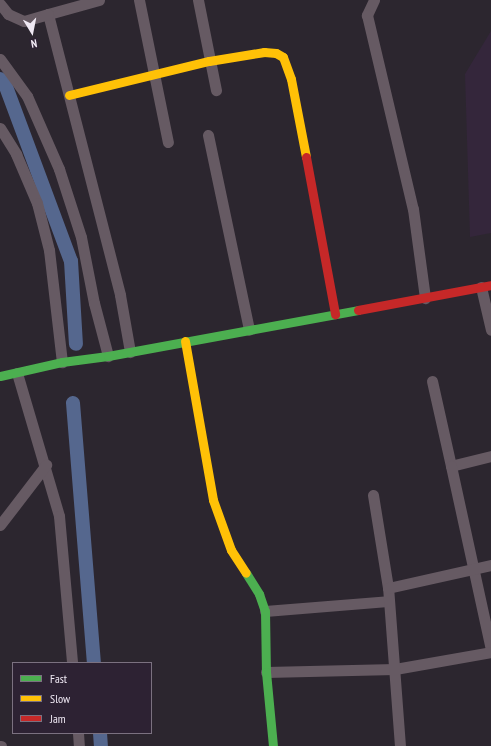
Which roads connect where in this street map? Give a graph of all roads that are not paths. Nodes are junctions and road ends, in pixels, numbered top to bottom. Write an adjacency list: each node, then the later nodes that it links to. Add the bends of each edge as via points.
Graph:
1 (99, 0): 5 (street)
2 (139, 0): 10 (street)
3 (198, 0): 9 (street)
4 (374, 0): 17 (street, via 367,14 413,209)
5 (82, 2): 7 (street)
6 (0, 4): 7 (street, via 8,14 24,21)
7 (48, 14): 12 (street)
8 (0, 59): 23 (street, via 27,96 59,169 81,237)
9 (209, 61): 10 (street); 11 (street); 18 (street, via 264,52 276,53 283,58 291,79)
10 (154, 74): 12 (street); 15 (street)
11 (216, 90)
12 (69, 95): 22 (street, via 120,294)
13 (0, 128): 24 (street, via 16,154 39,210 49,250)
14 (208, 135): 19 (street)
15 (168, 142)
16 (486, 286): 17 (street); 20 (street)
17 (425, 298): 18 (street)
18 (335, 314): 19 (street)
19 (250, 330): 21 (street)
20 (491, 330)
21 (185, 342): 22 (street); 37 (street, via 213,500 231,550 259,594)
22 (130, 352): 23 (street)
23 (108, 356): 24 (street)
24 (62, 362): 25 (street)
25 (17, 372): 26 (street); 29 (street)
26 (0, 376)
27 (432, 382): 30 (street)
28 (491, 456): 30 (street)
29 (46, 465): 32 (street); 39 (street, via 59,516)
30 (451, 466): 34 (street)
31 (373, 495): 35 (street)
32 (0, 525)
33 (491, 565): 34 (street)
34 (473, 569): 35 (street); 38 (street)
35 (388, 588): 36 (street)
36 (388, 601): 37 (street); 40 (street)
37 (265, 611): 41 (street)
38 (491, 650): 40 (street)
39 (72, 662)
40 (395, 669): 41 (street); 45 (street)
41 (266, 672): 44 (street)
42 (78, 734): 43 (street)
43 (79, 746)
44 (273, 746)
45 (400, 746)

